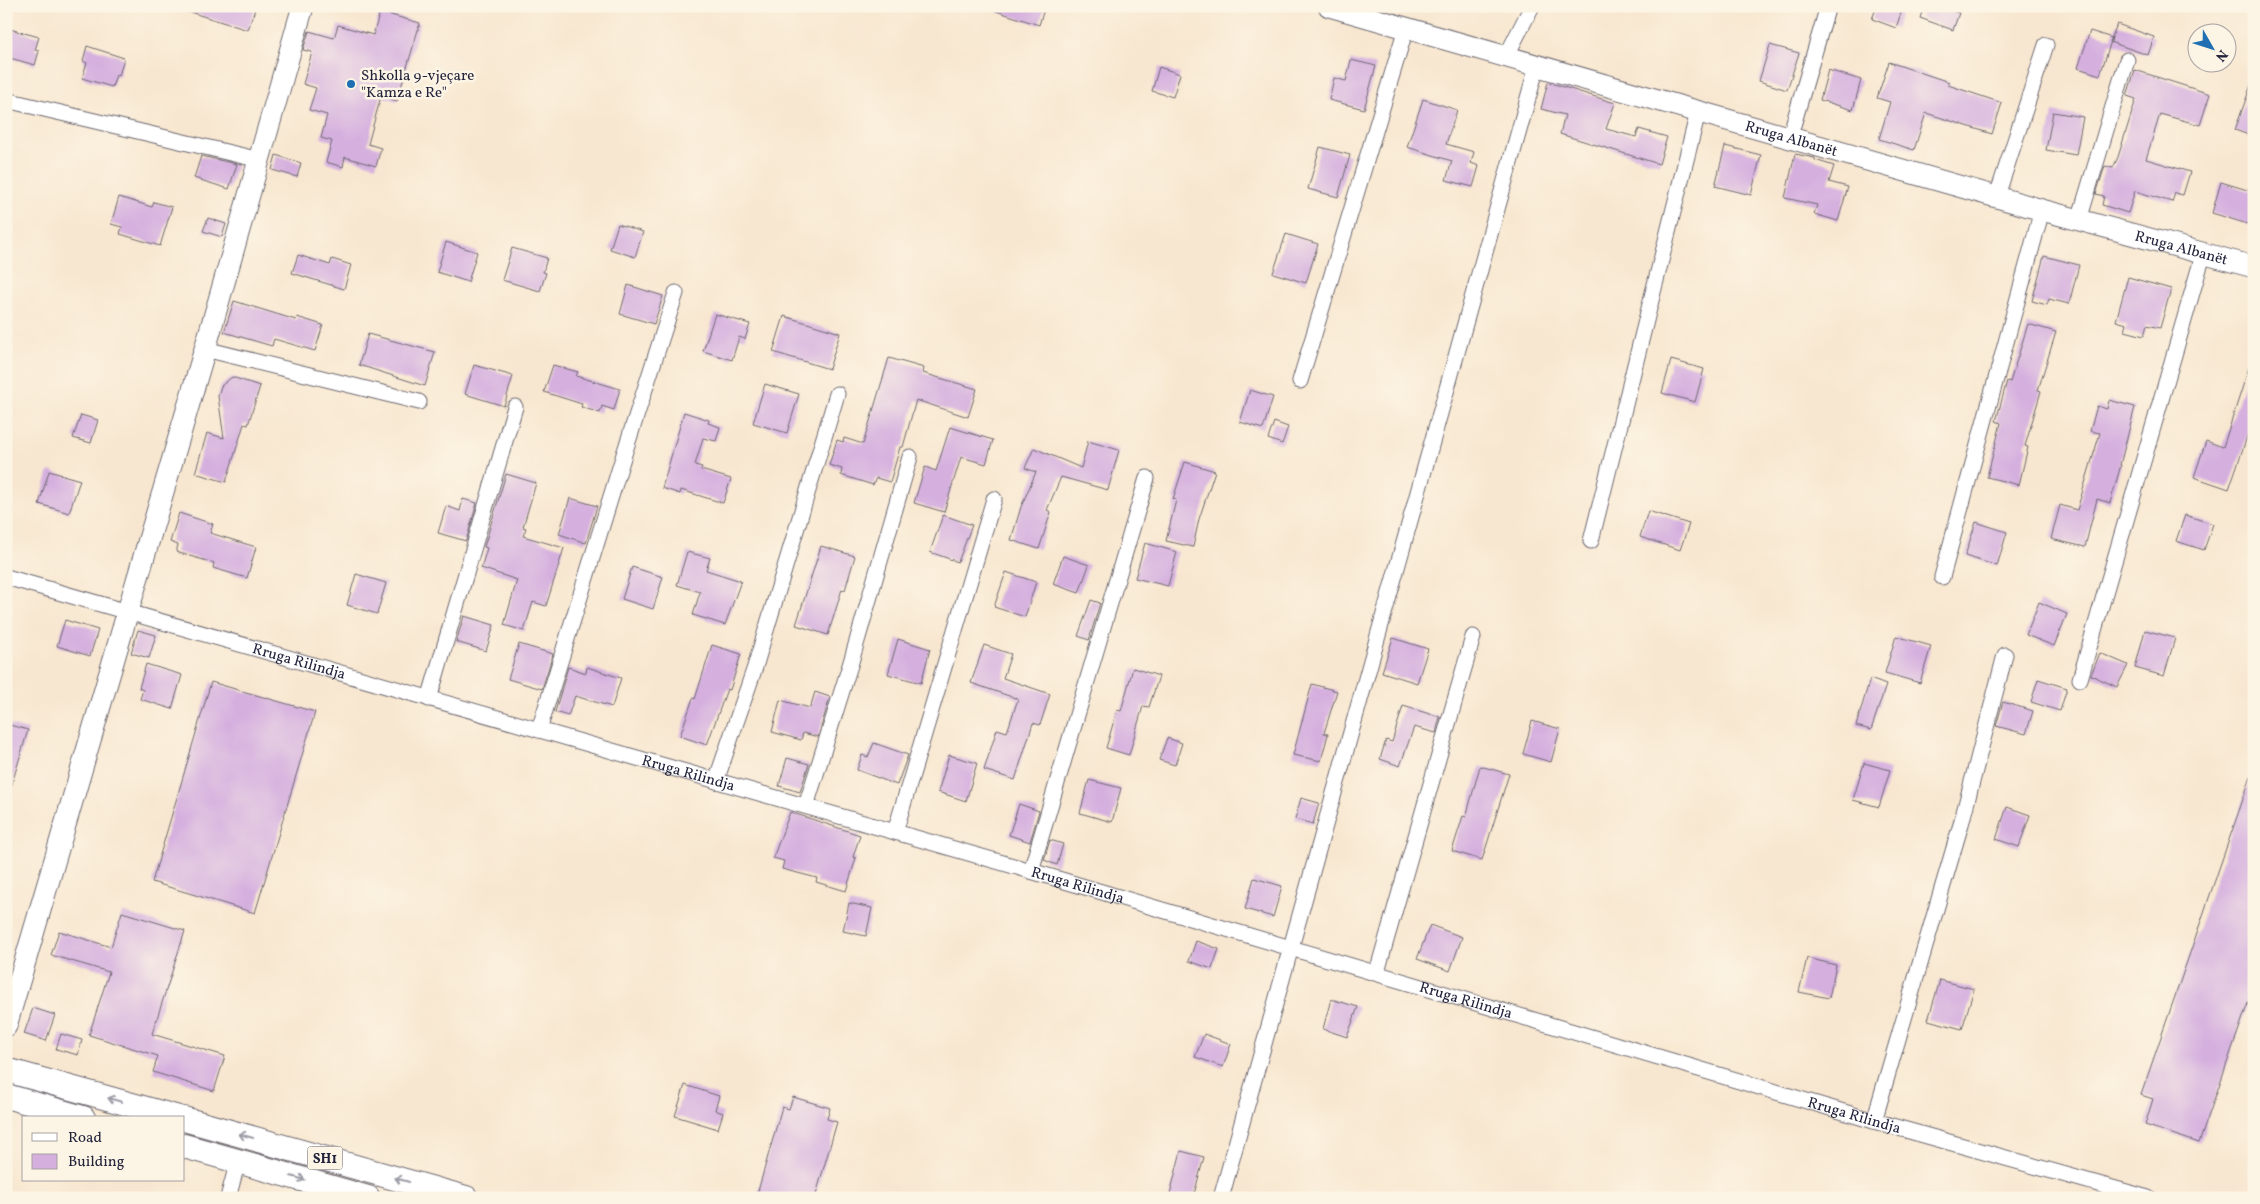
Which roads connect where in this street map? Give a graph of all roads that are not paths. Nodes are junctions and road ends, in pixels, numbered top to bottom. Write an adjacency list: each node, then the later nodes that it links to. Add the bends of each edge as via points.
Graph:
1 (304, 6): 13 (street)
2 (1329, 6): 5 (street, Rruga Albanët)
3 (1532, 6): 7 (street)
4 (1828, 6): 12 (street)
5 (1406, 28): 7 (street, Rruga Albanët); 21 (street)
6 (2046, 44): 14 (street)
7 (1506, 57): 9 (street, Rruga Albanët)
8 (2127, 60): 16 (street)
9 (1537, 66): 11 (street, Rruga Albanët); 41 (street)
10 (6, 100): 13 (street)
11 (1698, 112): 12 (street, Rruga Albanët); 28 (street)
12 (1789, 139): 14 (street, Rruga Albanët)
13 (260, 160): 20 (street)
14 (1997, 196): 15 (street, Rruga Albanët)
15 (2042, 210): 16 (street, Rruga Albanët); 30 (street)
16 (2079, 220): 17 (street, Rruga Albanët)
17 (2203, 254): 18 (street, Rruga Albanët); 34 (street)
18 (2254, 267)
19 (676, 293): 36 (street)
20 (205, 349): 23 (street); 31 (street)
21 (1300, 381)
22 (837, 394): 37 (street, via 755,667)
23 (418, 402)
24 (514, 407): 35 (street)
25 (910, 457): 38 (street)
26 (1147, 478): 40 (street)
27 (994, 499): 39 (street)
28 (1591, 541)
29 (6, 577): 31 (street, Rruga Rilindja)
30 (1942, 577)
31 (126, 612): 35 (street, Rruga Rilindja); 43 (street)
32 (1473, 637): 42 (street)
33 (2005, 655): 49 (street, via 1961,824)
34 (2080, 679)
35 (429, 699): 36 (street, Rruga Rilindja)
36 (539, 730): 37 (street, Rruga Rilindja)
37 (716, 781): 38 (street, Rruga Rilindja)
38 (806, 806): 39 (street, Rruga Rilindja)
39 (895, 832): 40 (street, Rruga Rilindja)
40 (1031, 871): 41 (street, Rruga Rilindja)
41 (1292, 947): 42 (street, Rruga Rilindja); 55 (street)
42 (1377, 972): 49 (street, Rruga Rilindja)
43 (6, 1026)
44 (6, 1070): 47 (main road, one-way to 44)
45 (6, 1096): 46 (main road)
46 (76, 1116)
47 (172, 1116)
48 (185, 1119): 54 (main road, SH1, one-way to 48)
49 (1874, 1121): 56 (street, Rruga Rilindja)
50 (185, 1146): 51 (main road, SH1)
51 (238, 1161): 52 (street); 53 (main road, SH1, one-way to 53)
52 (228, 1198)
53 (368, 1198)
54 (466, 1198)
55 (1221, 1198)
56 (2148, 1198)

